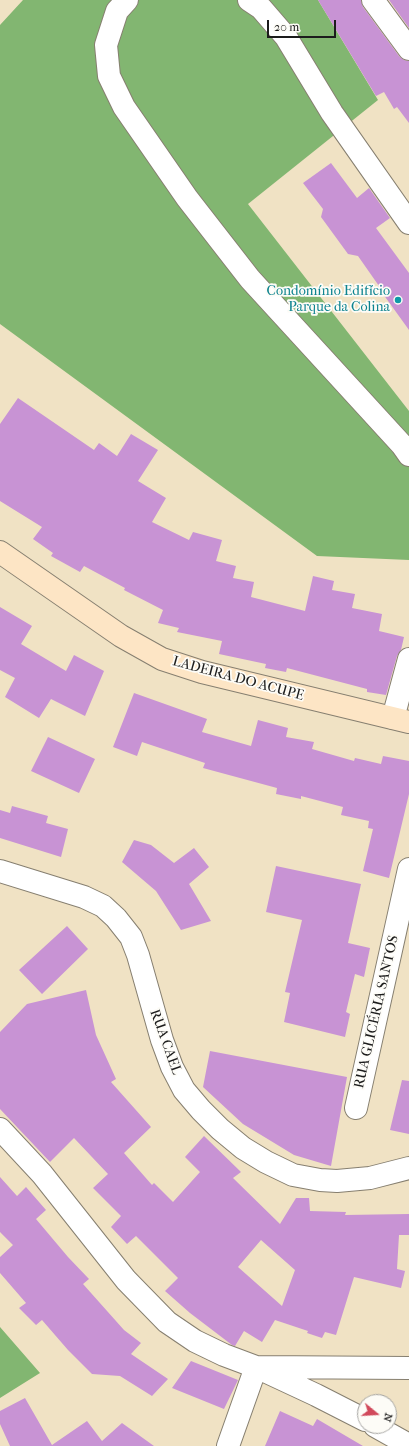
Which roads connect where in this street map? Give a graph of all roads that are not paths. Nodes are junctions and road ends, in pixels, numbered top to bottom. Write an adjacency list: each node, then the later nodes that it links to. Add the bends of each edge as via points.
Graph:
1 (127, 0): 6 (street, via 117,11 106,45 108,76 124,107 187,198 250,279)
2 (249, 0): 5 (street, via 260,8 286,37 332,114)
3 (373, 0): 4 (street)
4 (409, 50)
5 (409, 223)
6 (409, 455)
7 (0, 552): 9 (street, LADEIRA DO ACUPE, via 121,636 162,659 202,672)
8 (409, 659): 9 (street)
9 (401, 720)
10 (409, 869): 12 (street, RUA GLICÉRIA SANTOS)
11 (0, 871): 14 (street, RUA CAEL, via 84,897 103,906 116,918 131,937 162,1040 184,1090 220,1129 243,1148 293,1175 320,1180 370,1178)
12 (356, 1108)
13 (0, 1129): 15 (street, via 42,1174 126,1280 167,1322 195,1341)
14 (409, 1168)
15 (256, 1367): 16 (street); 17 (street); 20 (street)
16 (409, 1368)
17 (357, 1416)
18 (389, 1434): 19 (street)
19 (409, 1445)
20 (228, 1446)

